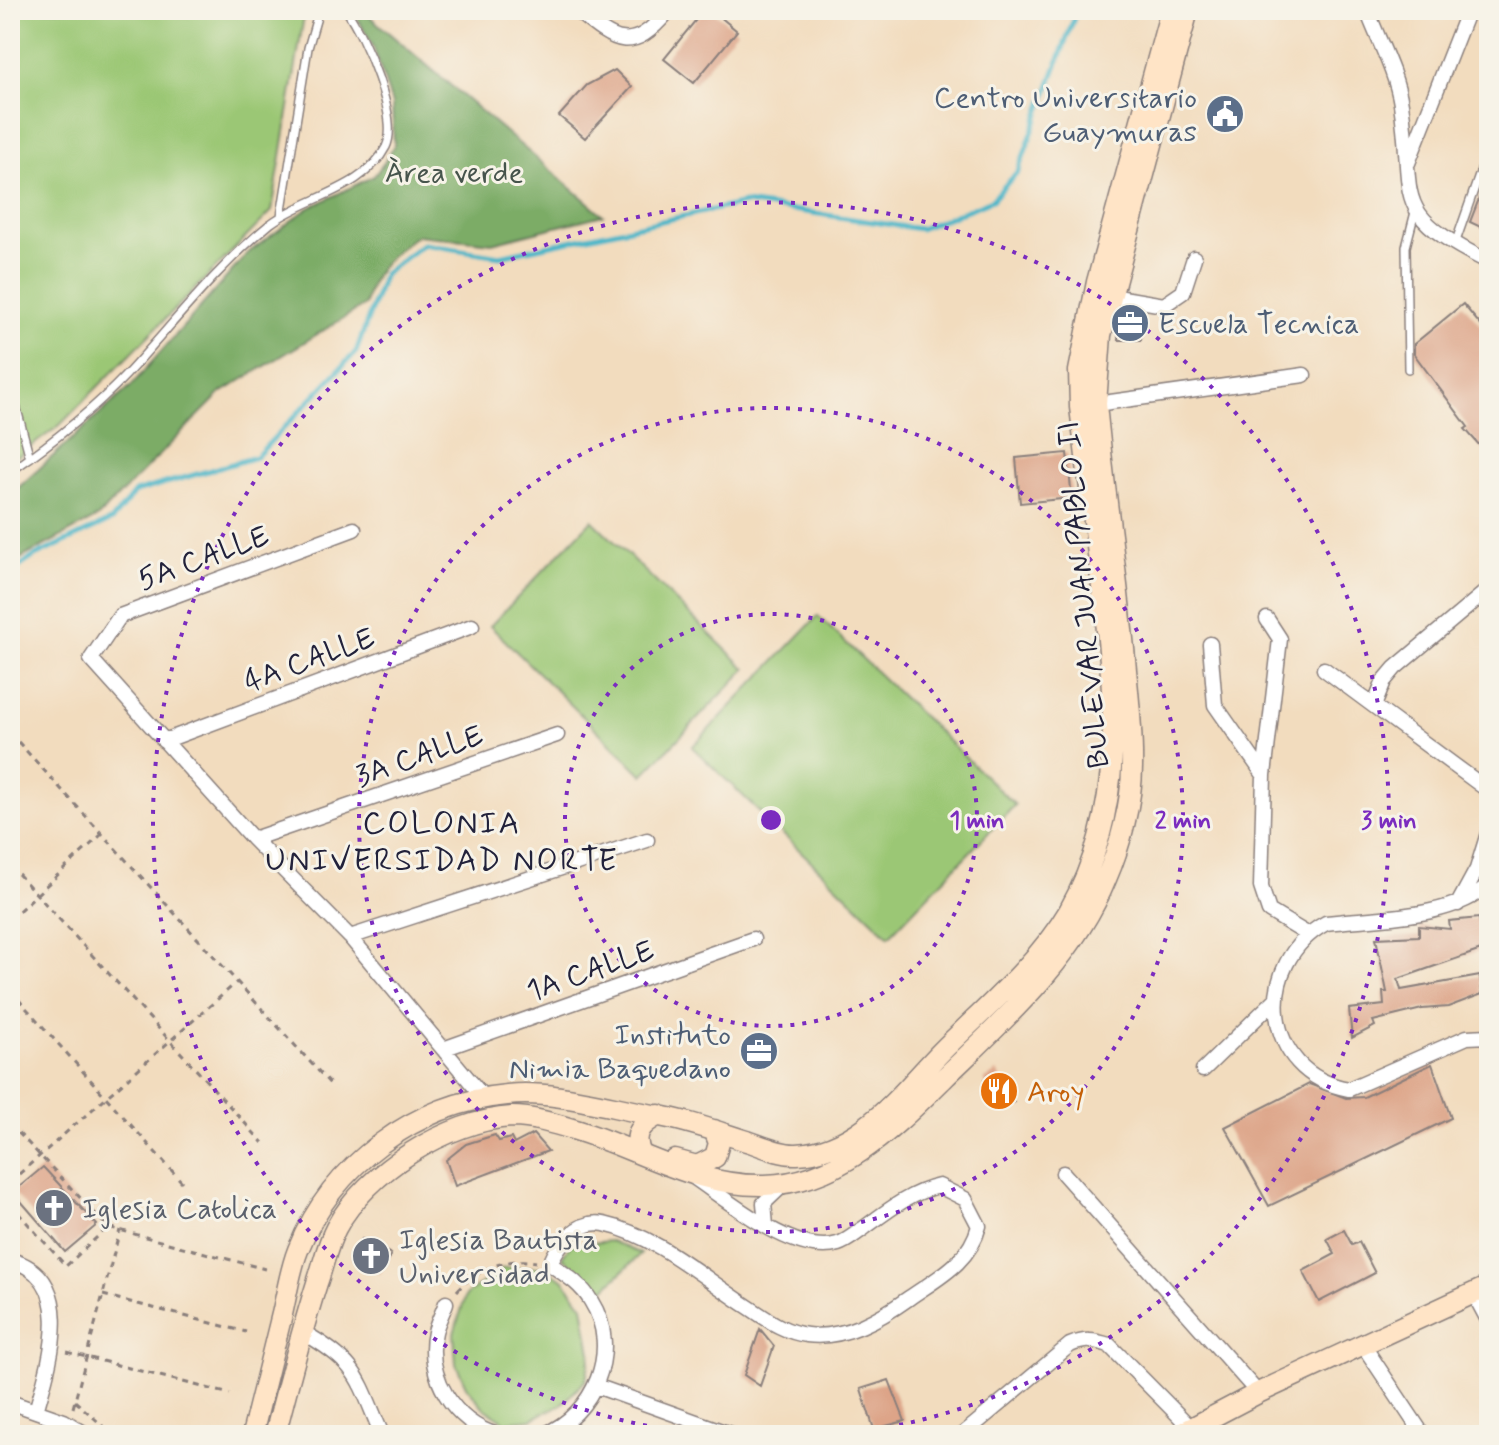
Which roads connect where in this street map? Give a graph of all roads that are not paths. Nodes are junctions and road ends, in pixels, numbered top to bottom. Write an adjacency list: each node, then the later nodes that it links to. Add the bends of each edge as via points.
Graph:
1 (319, 10): 12 (lane)
2 (346, 10): 12 (lane, via 360,29 375,70 387,118 387,145 356,178)
3 (576, 10): 4 (street, via 610,38 622,40 653,30)
4 (669, 10)
5 (1171, 10): 48 (main road, BULEVAR JUAN PABLO II, via 1097,282 1079,371 1114,716 1107,809 1091,862 1069,910 1043,948 883,1112 848,1141 821,1152 790,1155)
6 (1188, 10): 16 (main road, BULEVAR JUAN PABLO II)
7 (1367, 10): 10 (street, via 1401,105)
8 (1468, 10): 10 (street)
9 (1489, 147): 13 (lane)
10 (1406, 167): 11 (street)
11 (1415, 212): 13 (street); 17 (lane, via 1406,247)
12 (281, 216): 21 (lane, via 243,246 124,377)
13 (1455, 244): 15 (street)
14 (1194, 258): 16 (street, via 1183,292 1164,305)
15 (1489, 262)
16 (1111, 296): 20 (main road, BULEVAR JUAN PABLO II, via 1101,335)
17 (1408, 369)
18 (1304, 375): 20 (street)
19 (10, 383): 21 (lane)
20 (1096, 404): 52 (main road, BULEVAR JUAN PABLO II, via 1133,769 1106,880 1061,957 926,1096 836,1168)
21 (30, 458): 22 (lane)
22 (10, 472)
23 (354, 529): 31 (street, 5A CALLE, via 120,616 91,659)
24 (1489, 589): 29 (street, via 1395,668)
25 (1267, 619): 32 (street, via 1280,639)
26 (472, 626): 31 (street, 4A CALLE)
27 (1210, 644): 32 (street, via 1215,705)
28 (1324, 669): 29 (street)
29 (1374, 706): 33 (street)
30 (557, 735): 35 (street, 3A CALLE)
31 (164, 741): 35 (street)
32 (1264, 775): 39 (street, via 1263,902)
33 (1489, 791)
34 (1489, 830): 38 (street, via 1477,869)
35 (253, 839): 40 (street)
36 (647, 840): 40 (street)
37 (1489, 884): 38 (street)
38 (1458, 904): 39 (street, via 1326,923)
39 (1307, 934): 42 (street, via 1278,981)
40 (350, 937): 44 (street)
41 (753, 939): 44 (street, 1A CALLE)
42 (1276, 999): 43 (street, via 1286,1050 1298,1066 1332,1086 1349,1089 1467,1037); 45 (street)
43 (1489, 1036)
44 (443, 1049): 46 (street)
45 (1203, 1070)
46 (484, 1098): 47 (main road, BULEVAR JUAN PABLO II, via 540,1095); 67 (main road, BULEVAR JUAN PABLO II, via 415,1121 384,1140 344,1175 317,1211 297,1253)
47 (659, 1115): 48 (main road, BULEVAR JUAN PABLO II); 49 (main road, via 644,1123 636,1142)
48 (714, 1130): 49 (main road, via 719,1143 709,1161 697,1166)
49 (650, 1158): 51 (main road, BULEVAR JUAN PABLO II); 58 (main road, BULEVAR JUAN PABLO II, via 579,1131 514,1117 488,1120 431,1142 370,1183 334,1230)
50 (1063, 1173): 61 (street)
51 (691, 1176): 52 (main road, BULEVAR JUAN PABLO II, via 726,1184); 53 (street)
52 (785, 1183): 53 (street, via 764,1203)
53 (766, 1226): 60 (street, via 818,1246 837,1244 913,1195 939,1186 965,1199 979,1226 964,1260 877,1320 810,1336 780,1329 644,1240 602,1224 587,1225 558,1245 550,1264 574,1280 592,1302 603,1329 604,1358)
54 (10, 1260): 63 (street, via 35,1272 46,1286 54,1323 54,1347)
55 (1481, 1289): 57 (street); 59 (main road)
56 (446, 1303): 70 (street, via 435,1332 434,1363 443,1393 463,1417)
57 (1489, 1322)
58 (301, 1331): 68 (main road, BULEVAR JUAN PABLO II); 69 (street, via 339,1352 353,1369)
59 (1363, 1345): 61 (main road); 74 (street)
60 (596, 1386): 65 (street); 71 (street, via 579,1412)
61 (1258, 1393): 64 (main road)
62 (10, 1402): 63 (street)
63 (36, 1411): 66 (street)
64 (1185, 1431): 73 (street, via 1109,1345 1096,1340 1070,1345)
65 (707, 1432): 72 (street)
66 (87, 1435)
67 (252, 1435)
68 (275, 1435)
69 (382, 1435)
70 (497, 1435)
71 (543, 1435)
72 (733, 1435)
73 (962, 1435)
74 (1423, 1435)

